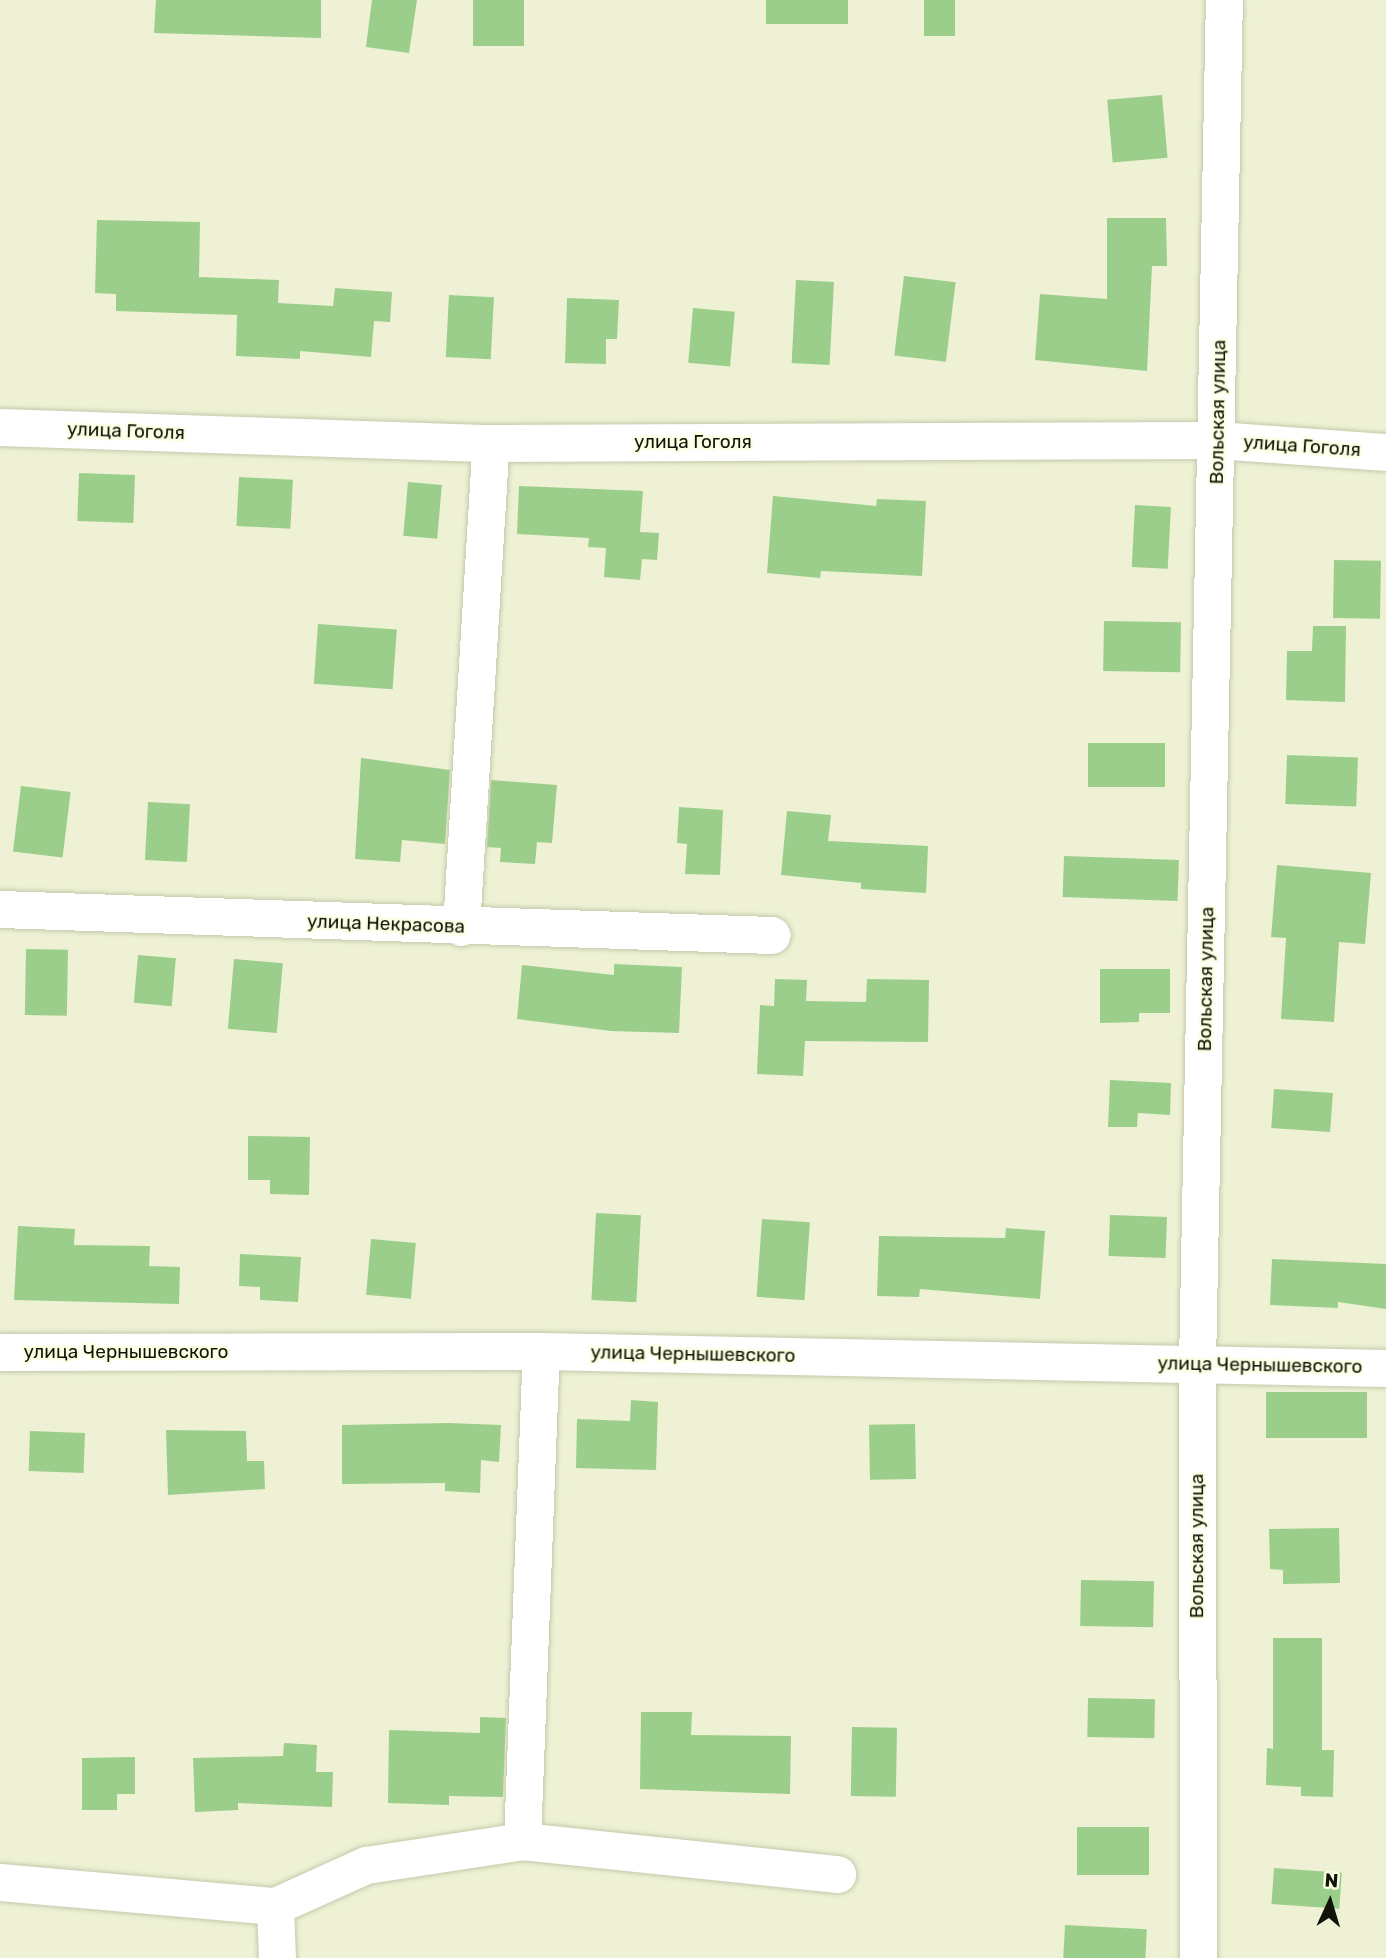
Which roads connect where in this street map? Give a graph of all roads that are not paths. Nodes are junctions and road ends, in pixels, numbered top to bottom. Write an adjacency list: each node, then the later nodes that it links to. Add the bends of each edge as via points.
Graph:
1 (1224, 0): 3 (street, Вольская улица)
2 (0, 427): 4 (street, улица Гоголя)
3 (1218, 440): 4 (street, улица Гоголя); 5 (street, улица Гоголя); 11 (street, Вольская улица)
4 (491, 443): 7 (street)
5 (1386, 452)
6 (0, 909): 7 (street, улица Некрасова)
7 (461, 927): 8 (street, улица Некрасова)
8 (772, 935)
9 (541, 1351): 10 (street, улица Чернышевского); 11 (street, улица Чернышевского); 13 (street)
10 (0, 1352)
11 (1197, 1364): 12 (street, улица Чернышевского); 18 (street, Вольская улица)
12 (1386, 1368)
13 (522, 1841): 14 (street); 16 (street, via 366,1865)
14 (837, 1874)
15 (0, 1882): 16 (street)
16 (275, 1906): 17 (street)
17 (277, 1958)
18 (1198, 1958)

